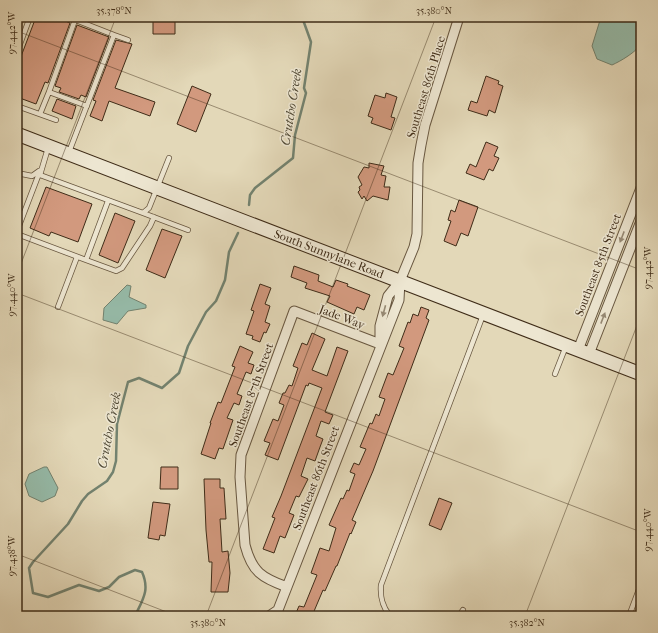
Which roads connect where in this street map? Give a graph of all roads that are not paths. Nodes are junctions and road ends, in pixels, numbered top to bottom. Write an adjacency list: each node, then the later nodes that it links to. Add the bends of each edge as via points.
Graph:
1 (30, 17): 7 (lane)
2 (68, 17): 4 (lane)
3 (459, 17): 31 (street, Southeast 86th Place, via 425,125 418,163 418,234)
4 (75, 20): 5 (lane); 8 (lane)
5 (114, 35): 6 (lane); 10 (lane)
6 (128, 40)
7 (17, 52)
8 (48, 92): 10 (lane); 11 (lane)
9 (17, 106): 11 (lane)
10 (87, 106): 15 (lane)
11 (40, 114): 12 (lane)
12 (56, 120)
13 (17, 134): 14 (main road, South Sunnylane Road)
14 (49, 146): 15 (main road, South Sunnylane Road); 17 (lane)
15 (68, 154): 19 (main road, South Sunnylane Road)
16 (169, 158): 19 (lane)
17 (41, 170): 18 (lane, via 32,176); 21 (lane, via 40,175); 26 (lane)
18 (17, 173)
19 (157, 188): 22 (lane, via 149,208); 31 (main road, South Sunnylane Road)
20 (641, 188): 29 (street, Southeast 85th Street, one-way to 29)
21 (108, 200): 22 (lane); 28 (lane)
22 (143, 213): 23 (lane)
23 (154, 217): 25 (lane); 28 (lane, via 122,268 116,271)
24 (641, 221): 30 (street, Southeast 85th Street)
25 (188, 230)
26 (17, 232): 27 (lane)
27 (77, 257): 28 (lane); 32 (lane)
28 (86, 260)
29 (611, 266): 30 (street); 36 (street, Southeast 85th Street)
30 (622, 270): 36 (street, Southeast 85th Street, one-way to 30)
31 (400, 281): 34 (main road, South Sunnylane Road); 35 (street, Southeast 86th Street, via 399,300)
32 (58, 307)
33 (294, 311): 35 (street, Jade Way); 40 (street, Southeast 87th Street, via 244,443 240,467 248,557 258,573)
34 (484, 314): 36 (main road, South Sunnylane Road); 43 (lane, via 381,585 380,596)
35 (380, 344): 40 (street, Southeast 86th Street)
36 (577, 350): 37 (lane); 38 (main road, South Sunnylane Road)
37 (555, 374)
38 (641, 374)
39 (641, 584): 45 (lane)
40 (287, 587): 42 (street, Southeast 86th Street, via 278,610)
41 (463, 610): 44 (lane)
42 (269, 616)
43 (390, 616)
44 (459, 616)
45 (628, 616)

